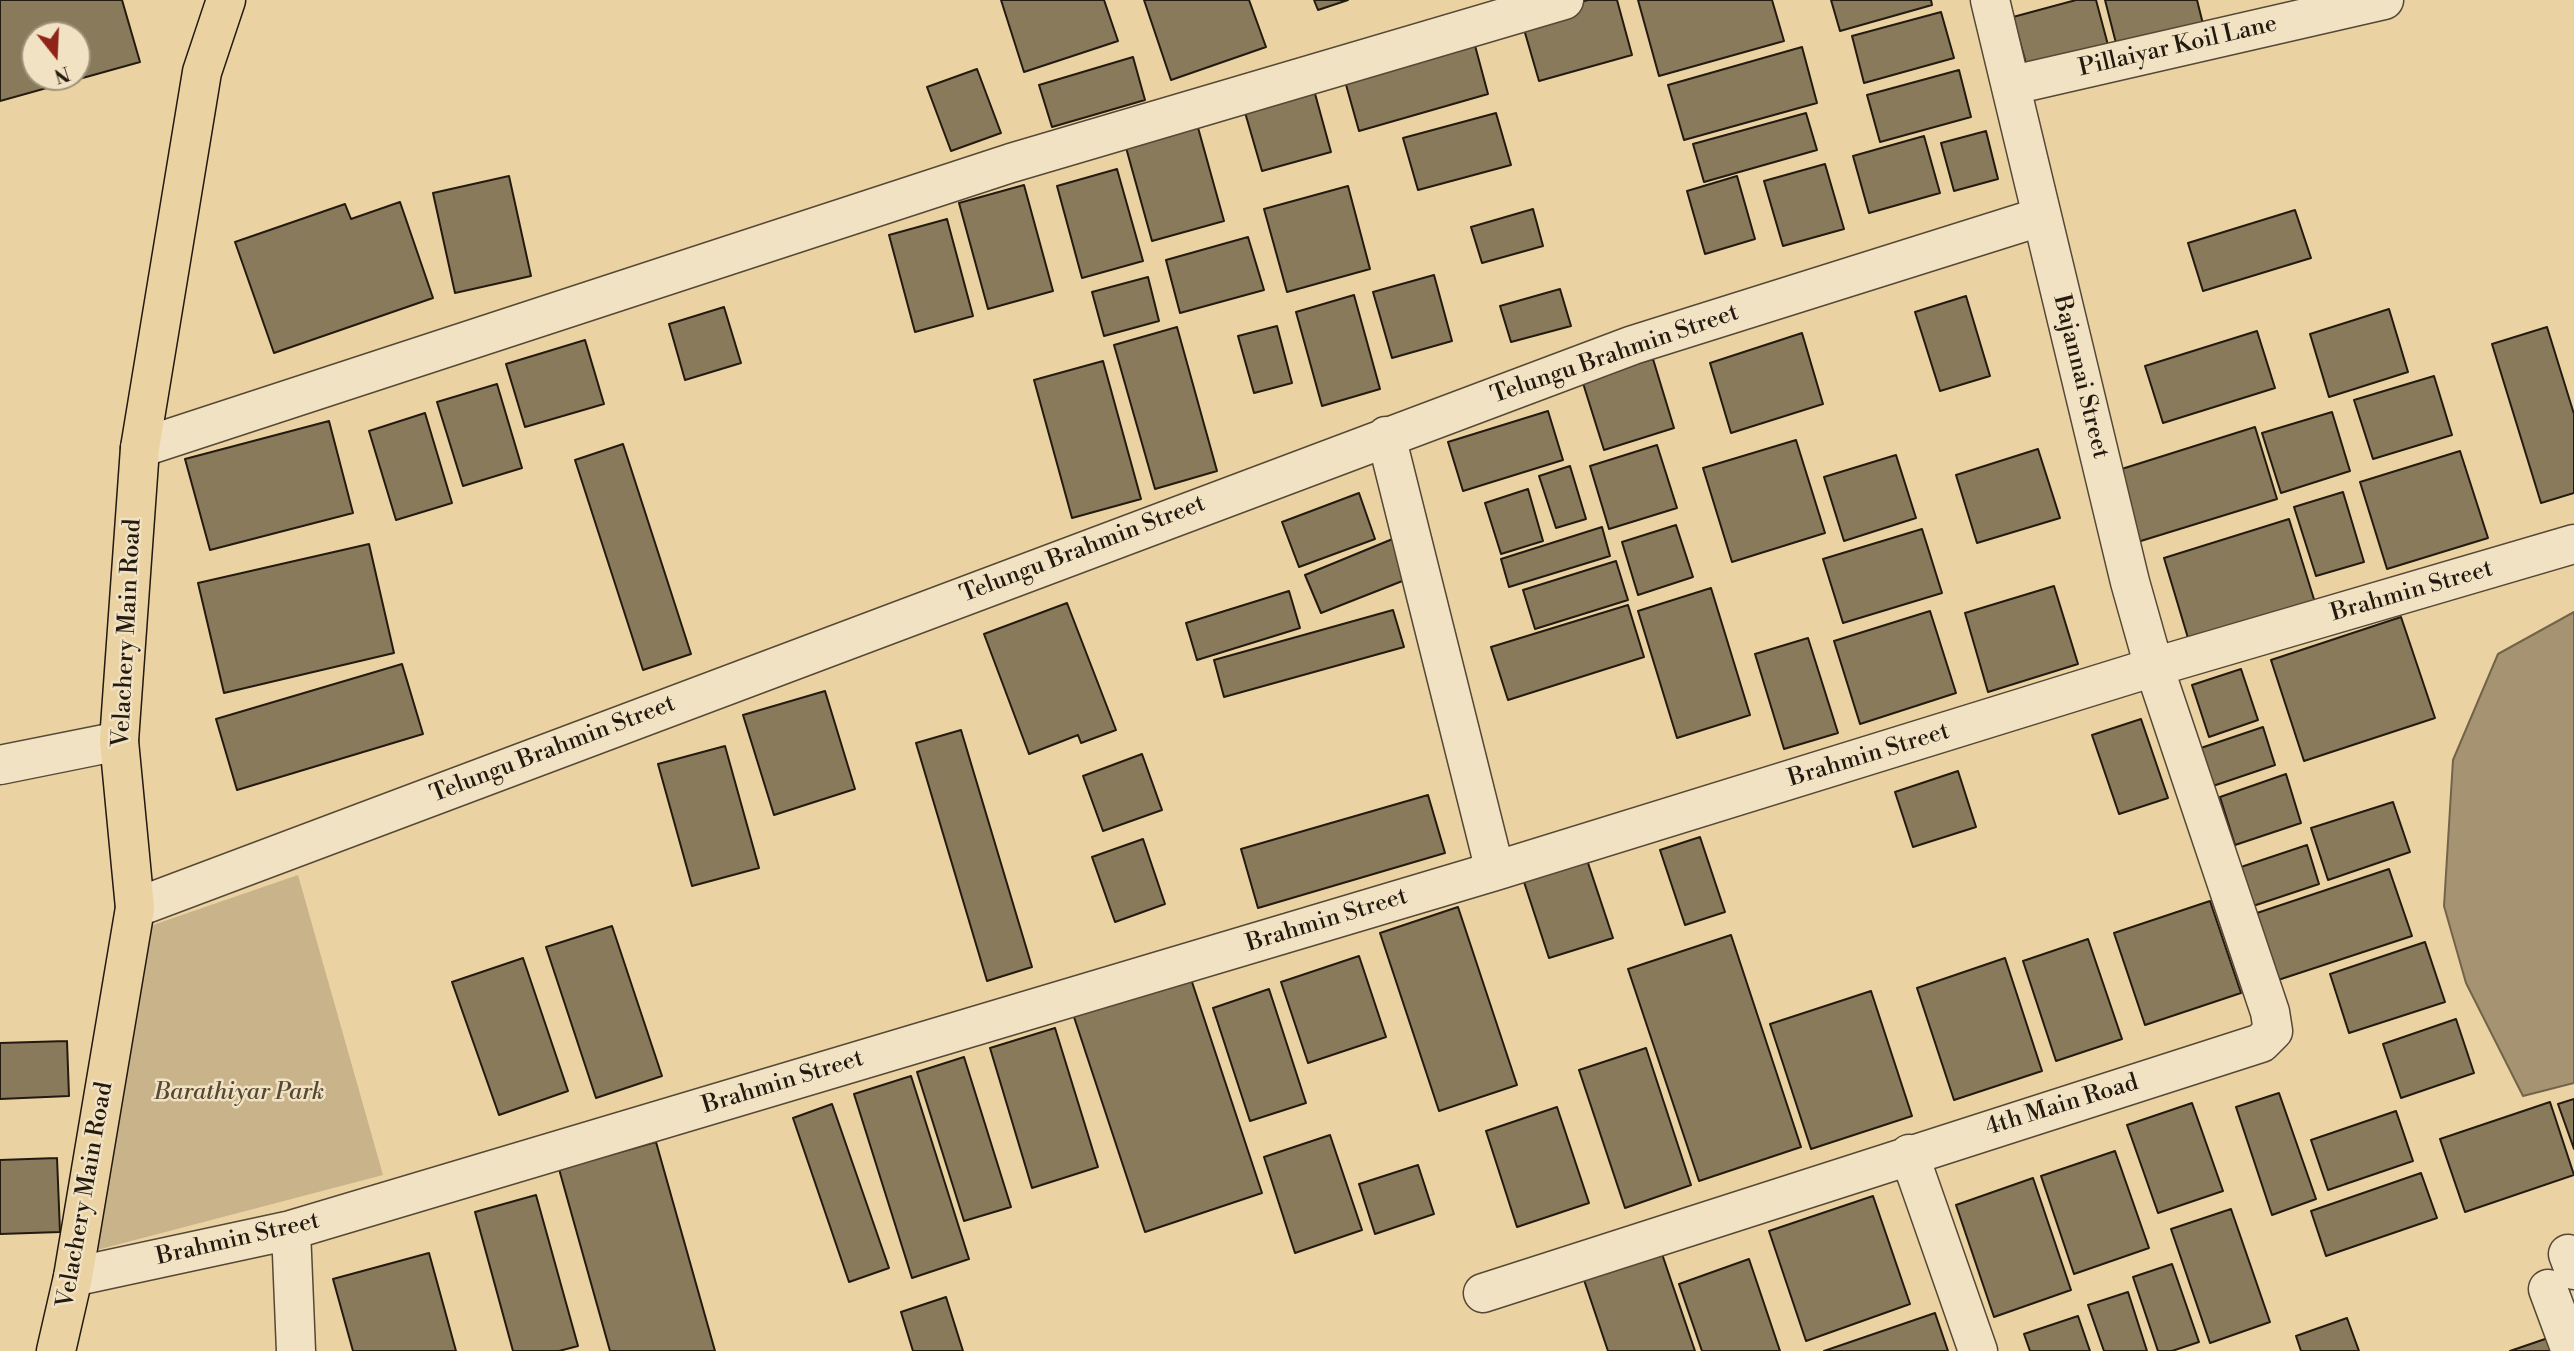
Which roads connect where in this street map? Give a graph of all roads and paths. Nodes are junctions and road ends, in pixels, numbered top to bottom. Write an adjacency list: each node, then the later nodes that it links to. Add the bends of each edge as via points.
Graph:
1 (226, 0): 8 (main road, Velachery Main Road, via 202,72)
2 (1990, 0): 5 (street, Bajannai Street)
3 (2384, 0): 5 (street, Pillaiyar Koil Lane)
4 (1540, 3): 8 (street, via 1011,163)
5 (2012, 85): 6 (street, Bajannai Street)
6 (2040, 217): 7 (street, Telungu Brahmin Street, via 1633,345); 10 (street, Bajannai Street)
7 (1386, 436): 13 (street); 14 (street, Telungu Brahmin Street)
8 (140, 448): 11 (main road, Velachery Main Road)
9 (2574, 544): 10 (street, Brahmin Street)
10 (2154, 667): 13 (street, Brahmin Street); 15 (street, 4th Main Road, via 2273,1031 2261,1043)
11 (119, 741): 12 (street); 14 (main road, Velachery Main Road)
12 (0, 765)
13 (1494, 871): 16 (street, Brahmin Street)
14 (135, 908): 18 (main road, Velachery Main Road)
15 (1909, 1154): 19 (street, 4th Main Road); 22 (street)
16 (291, 1230): 18 (street, Brahmin Street); 21 (street)
17 (2564, 1271): 23 (street)
18 (73, 1277): 20 (main road, Velachery Main Road)
19 (1483, 1293)
20 (56, 1351)
21 (296, 1351)
22 (1979, 1351)
23 (2571, 1351)

